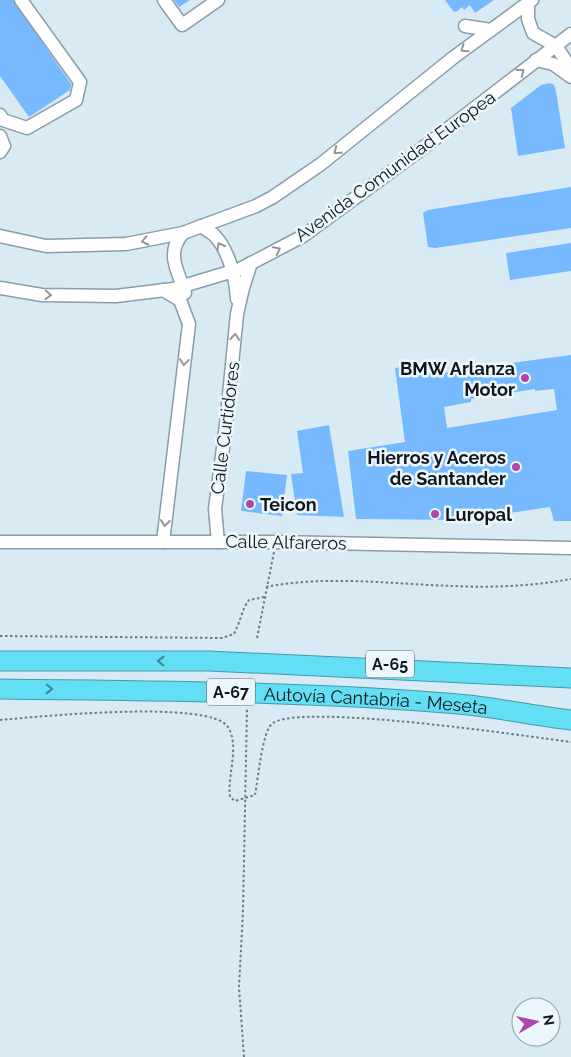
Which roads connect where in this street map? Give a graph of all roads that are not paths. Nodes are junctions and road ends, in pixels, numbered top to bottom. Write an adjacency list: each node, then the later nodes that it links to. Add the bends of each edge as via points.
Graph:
1 (22, 0): 12 (street, via 80,82 79,93 76,100 27,128 4,120)
2 (164, 0): 3 (street, via 182,25)
3 (218, 0)
4 (530, 1): 6 (street); 8 (street, via 528,19 533,33)
5 (469, 24): 6 (street)
6 (491, 30): 15 (street, one-way to 15, via 321,164 273,197)
7 (571, 34): 8 (street, Avenida Comunidad Europea)
8 (556, 46): 9 (street, Avenida Comunidad Europea); 10 (street)
9 (536, 60): 11 (street, via 553,64); 18 (street, Avenida Comunidad Europea, one-way to 9, via 303,236)
10 (571, 70)
11 (571, 77)
12 (0, 115)
13 (0, 136): 14 (street, via 4,146)
14 (0, 152)
15 (201, 226): 16 (street); 19 (street, Calle Curtidores, one-way to 15, via 214,235)
16 (183, 233): 17 (street, one-way to 17, via 126,244 46,246); 20 (street, via 175,242 173,252)
17 (0, 236)
18 (251, 263): 19 (street, Avenida Comunidad Europea); 23 (street, Calle Curtidores)
19 (232, 272): 20 (street, Avenida Comunidad Europea); 23 (street, Calle Curtidores)
20 (183, 286): 22 (street, Avenida Comunidad Europea); 24 (street)
21 (0, 288): 22 (street, Avenida Comunidad Europea, one-way to 22, via 79,297)
22 (163, 290): 24 (street, via 180,300)
23 (237, 314): 27 (street, Calle Curtidores, one-way to 23, via 215,509)
24 (189, 324): 26 (street, one-way to 26)
25 (0, 542): 26 (street, Calle Alfareros)
26 (163, 542): 27 (street, Calle Alfareros)
27 (218, 542): 28 (street, Calle Alfareros)
28 (571, 548)
29 (0, 661): 30 (highway, Autovía Cantabria - Meseta / A-67, one-way to 29)
30 (210, 661): 31 (highway, A-65); 32 (highway, Autovía Cantabria - Meseta / A-67)
31 (571, 666)
32 (571, 678)
33 (0, 689): 34 (highway, Autovía Cantabria - Meseta / A-67, one-way to 34, via 272,693)
34 (461, 704): 35 (highway); 36 (highway, Autovía Cantabria - Meseta / A-67)
35 (571, 708)
36 (571, 720)

